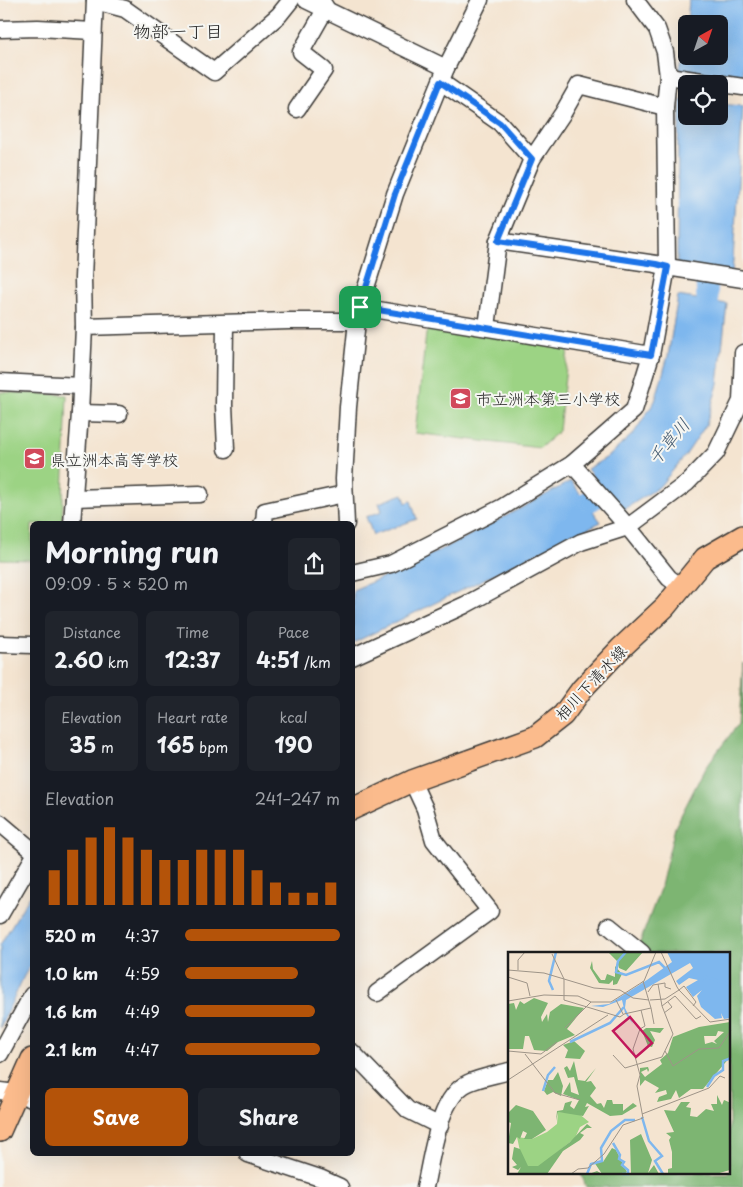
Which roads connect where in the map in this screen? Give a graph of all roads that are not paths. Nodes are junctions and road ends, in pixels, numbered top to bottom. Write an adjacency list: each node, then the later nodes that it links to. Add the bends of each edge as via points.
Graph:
1 (291, 0): 5 (street, via 279,15 214,72 125,9)
2 (306, 0): 6 (street)
3 (480, 0): 9 (street)
4 (635, 0): 10 (street, via 657,29 665,52)
5 (95, 1): 8 (street)
6 (323, 4): 9 (street); 13 (street, via 301,52 324,70)
7 (0, 29): 8 (street)
8 (93, 31): 20 (street)
9 (443, 75): 14 (street, via 500,123); 18 (street, via 395,194)
10 (668, 76): 11 (street); 12 (street)
11 (743, 87)
12 (665, 107): 14 (street, via 579,85); 16 (street)
13 (297, 109)
14 (532, 159): 15 (street)
15 (498, 241): 16 (street); 21 (street)
16 (668, 267): 17 (street); 23 (street)
17 (743, 279)
18 (359, 314): 19 (street); 21 (street); 31 (street, via 348,408)
19 (225, 324): 20 (street); 28 (street)
20 (84, 327): 25 (street)
21 (487, 327): 23 (street)
22 (743, 354): 36 (street, via 741,401 716,453 688,483)
23 (651, 355): 29 (street, via 634,410)
24 (0, 382): 25 (street)
25 (80, 386): 26 (street)
26 (80, 413): 27 (street); 32 (street)
27 (119, 414)
28 (226, 450)
29 (572, 464): 36 (street); 38 (street, via 501,508 391,564)
30 (200, 494): 32 (street)
31 (344, 494): 34 (street, via 265,511); 35 (street)
32 (74, 498): 33 (street)
33 (72, 521)
34 (264, 521)
35 (346, 521)
36 (628, 527): 39 (street, via 669,578); 42 (street, via 581,542 465,605)
37 (743, 536): 39 (main road, 相川下清水線, via 705,558)
38 (355, 572)
39 (681, 587): 43 (main road, 相川下清水線, via 582,689 563,715 535,737)
40 (0, 644): 41 (street)
41 (30, 645)
42 (355, 656)
43 (412, 781): 44 (main road, 相川下清水線); 51 (street, via 434,840 490,910)
44 (355, 808)
45 (0, 823): 46 (street)
46 (30, 848)
47 (30, 863): 48 (street)
48 (0, 915)
49 (609, 926): 50 (street)
50 (641, 952)
51 (377, 993)
52 (30, 999): 53 (street)
53 (0, 1054)
54 (355, 1055): 58 (street, via 408,1110)
55 (30, 1064): 57 (main road)
56 (508, 1071): 58 (street, via 468,1083 457,1091)
57 (16, 1095): 59 (main road)
58 (440, 1126): 62 (street)
59 (0, 1131)
60 (254, 1156): 61 (street)
61 (340, 1187)
62 (425, 1187)

